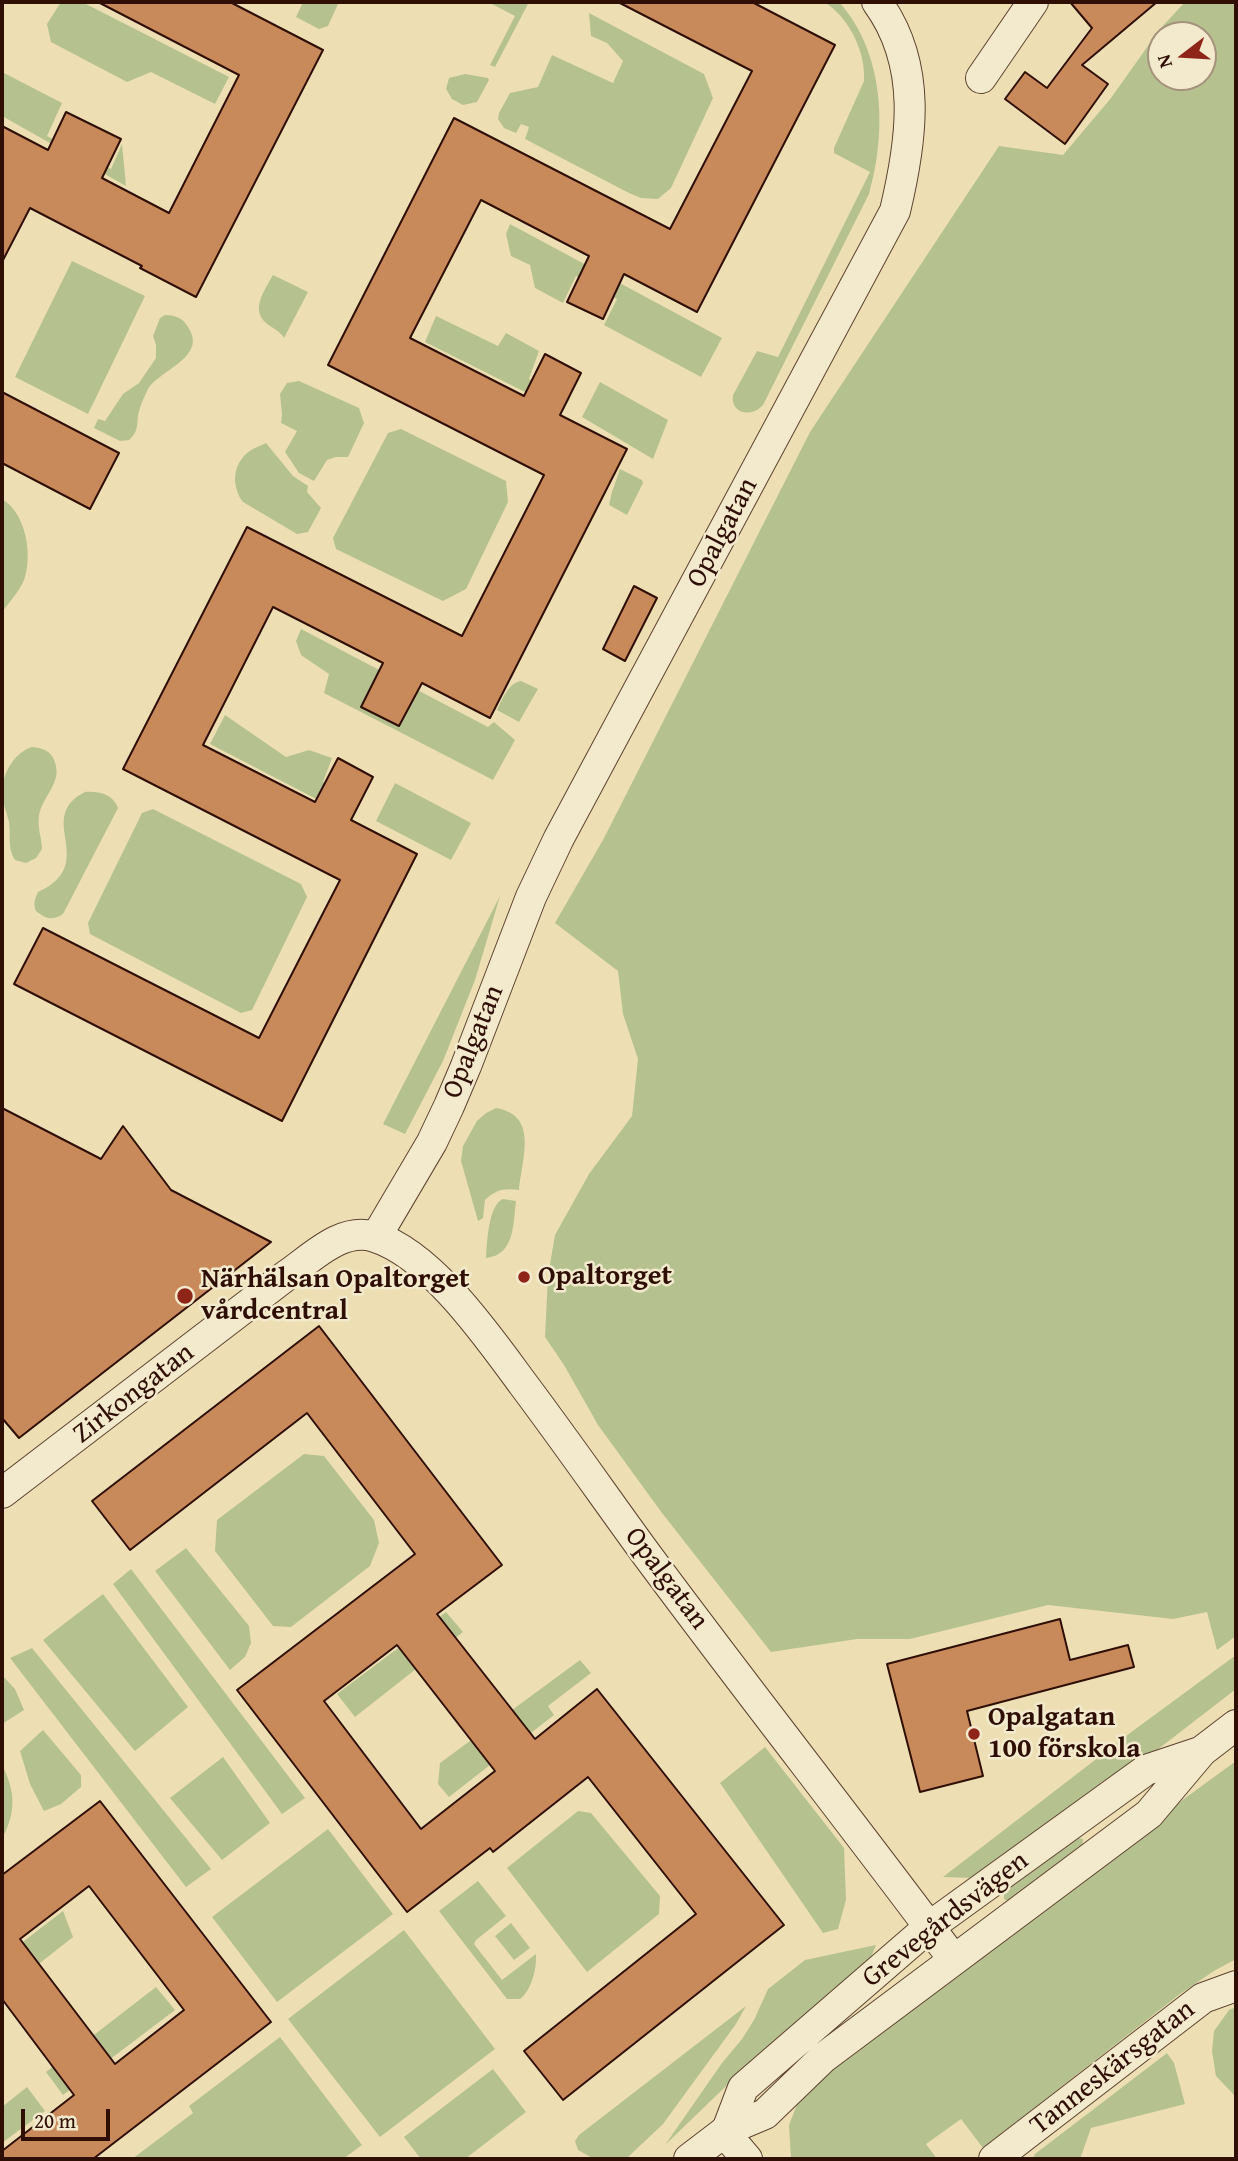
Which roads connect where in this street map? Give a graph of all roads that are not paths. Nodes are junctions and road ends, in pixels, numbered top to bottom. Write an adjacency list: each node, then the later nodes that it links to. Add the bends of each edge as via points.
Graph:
1 (877, 2): 4 (street, Opalgatan, via 894,31 910,94 907,162 895,211 559,838 449,1105)
2 (1033, 2): 3 (street)
3 (981, 78)
4 (376, 1237): 5 (street, Zirkongatan, via 358,1234 332,1244); 8 (street, Opalgatan, via 401,1249 434,1276 471,1317)
5 (2, 1493)
6 (1236, 1724): 7 (street, Grevegårdsvägen)
7 (1202, 1751): 8 (street, Grevegårdsvägen, via 1146,1770); 9 (street, Grevegårdsvägen, via 1149,1814)
8 (929, 1927): 9 (street, Opalgatan); 11 (street, Grevegårdsvägen, via 743,2088)
9 (954, 1960): 11 (street, Grevegårdsvägen, via 823,2059 765,2114)
10 (1236, 1986): 14 (street, Tanneskärsgatan, via 1203,1998)
11 (726, 2131): 12 (street, Grevegårdsvägen); 13 (street)
12 (689, 2159)
13 (747, 2159)
14 (994, 2159)

